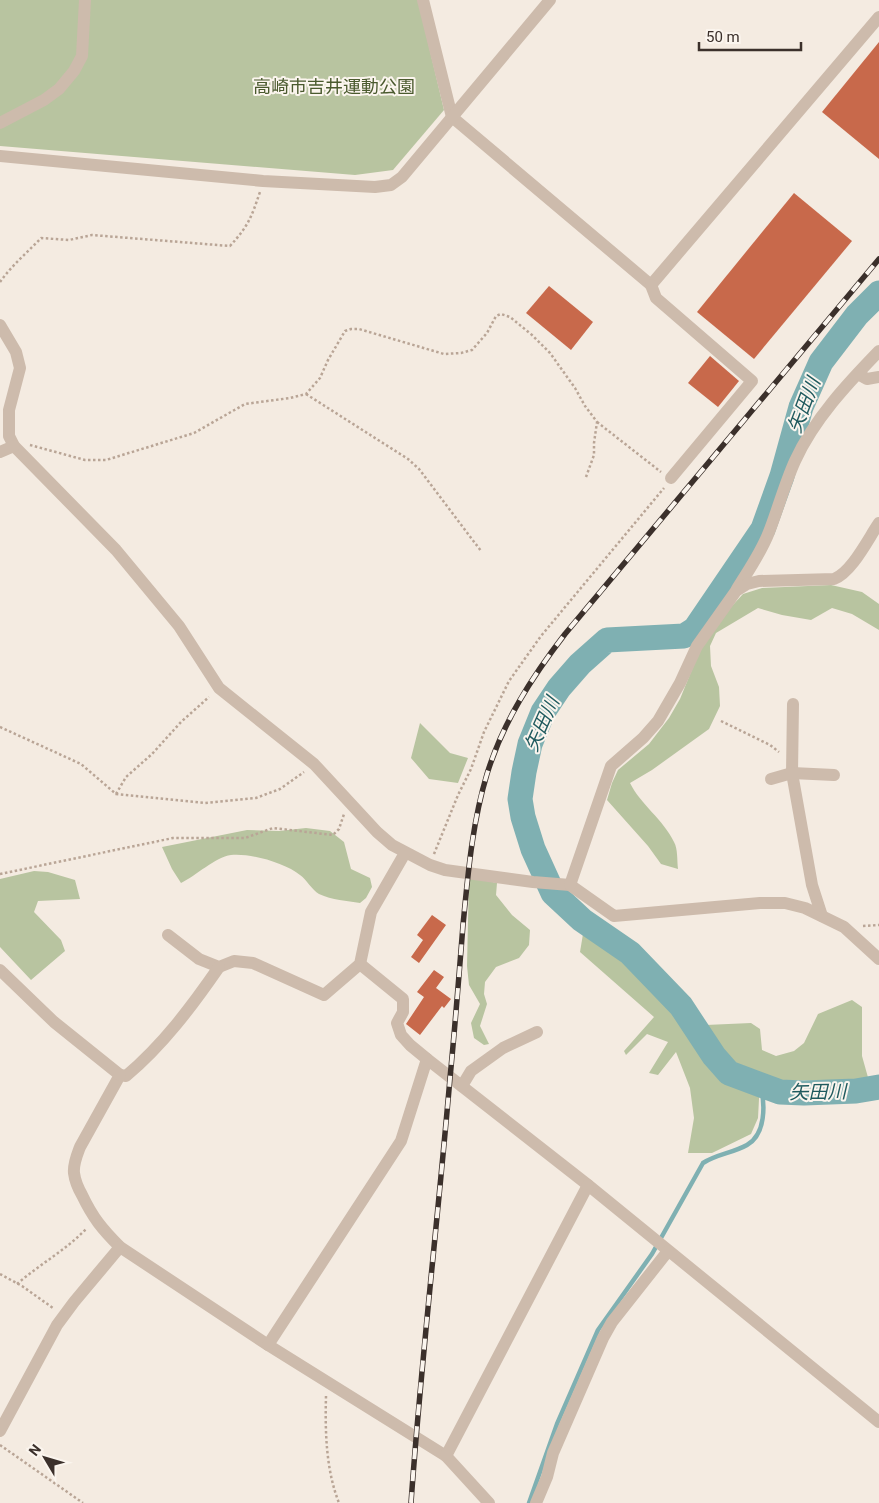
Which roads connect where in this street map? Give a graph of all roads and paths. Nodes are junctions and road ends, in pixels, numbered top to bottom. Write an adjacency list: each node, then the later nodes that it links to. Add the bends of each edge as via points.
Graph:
1 (85, 0): 6 (street, via 82,56 74,70 59,89 44,100)
2 (423, 0): 5 (street)
3 (550, 0): 5 (street)
4 (879, 17): 10 (street)
5 (452, 118): 8 (street, via 402,177 391,185); 10 (street)
6 (0, 123)
7 (0, 156): 8 (street)
8 (263, 181): 9 (path, via 251,219 230,246 92,235 69,240 41,238)
9 (0, 282)
10 (651, 285): 22 (street, via 656,298 752,381)
11 (0, 325): 14 (street)
12 (0, 350): 14 (street)
13 (879, 351): 15 (street)
14 (16, 352): 19 (street, via 20,368 9,410 9,436)
15 (858, 374): 16 (street, via 867,379); 25 (street, via 829,408 795,461 768,534)
16 (879, 377)
17 (306, 394): 18 (path, via 320,378 345,331 359,330 444,354 461,353 472,350 496,316 502,314 510,317 550,353); 19 (path, via 245,404 194,433 106,460 85,460 34,445); 24 (path, via 408,459)
18 (597, 422): 21 (path, via 594,455); 22 (path)
19 (14, 446): 20 (street); 26 (street, via 116,550 179,626)
20 (0, 452)
21 (586, 477)
22 (671, 478): 38 (path, via 541,636 509,681 484,732)
23 (879, 523): 25 (street, via 841,576 834,579 759,581)
24 (481, 551)
25 (736, 591): 40 (street, via 698,646 658,721 612,766)
26 (219, 688): 31 (street); 35 (path, via 126,777)
27 (793, 704): 32 (street)
28 (721, 721): 30 (path, via 770,745)
29 (0, 726): 35 (path, via 81,764)
30 (781, 754)
31 (314, 764): 35 (path, via 280,788 256,798 205,803); 36 (street)
32 (792, 772): 33 (street); 34 (street); 41 (street, via 812,886)
33 (834, 775)
34 (771, 779)
35 (116, 794)
36 (349, 801): 37 (street, via 377,832); 39 (path, via 339,829 333,835 273,828 245,838 173,838)
37 (405, 853): 38 (street); 44 (street, via 371,912)
38 (430, 865): 40 (street, via 445,870)
39 (0, 874)
40 (566, 885): 41 (street, via 614,916 785,903)
41 (822, 916): 43 (street, via 844,927)
42 (168, 935): 45 (street, via 199,959)
43 (879, 959)
44 (360, 964): 45 (street, via 324,994 253,963 234,961); 48 (street, via 403,999 403,1012 397,1023 401,1035)
45 (219, 967): 49 (street, via 196,1001 145,1060 126,1076)
46 (0, 970): 49 (street, via 54,1022)
47 (536, 1032): 50 (street, via 503,1048 470,1071)
48 (427, 1059): 50 (street); 58 (street, via 401,1140)
49 (120, 1075): 52 (street, via 76,1158 76,1182)
50 (462, 1086): 51 (street)
51 (588, 1185): 54 (street); 63 (street)
52 (95, 1220): 53 (street); 56 (path, via 60,1252)
53 (120, 1247): 57 (street); 58 (street)
54 (668, 1251): 60 (street); 67 (street, via 603,1338 553,1453)
55 (0, 1274): 56 (path)
56 (17, 1284): 57 (path)
57 (64, 1316): 61 (street)
58 (268, 1345): 59 (street)
59 (327, 1382): 63 (street); 65 (path, via 325,1426 332,1481)
60 (879, 1422)
61 (0, 1431)
62 (0, 1445): 64 (path)
63 (446, 1456): 66 (street)
64 (84, 1503)
65 (340, 1503)
66 (489, 1503)
67 (536, 1503)

